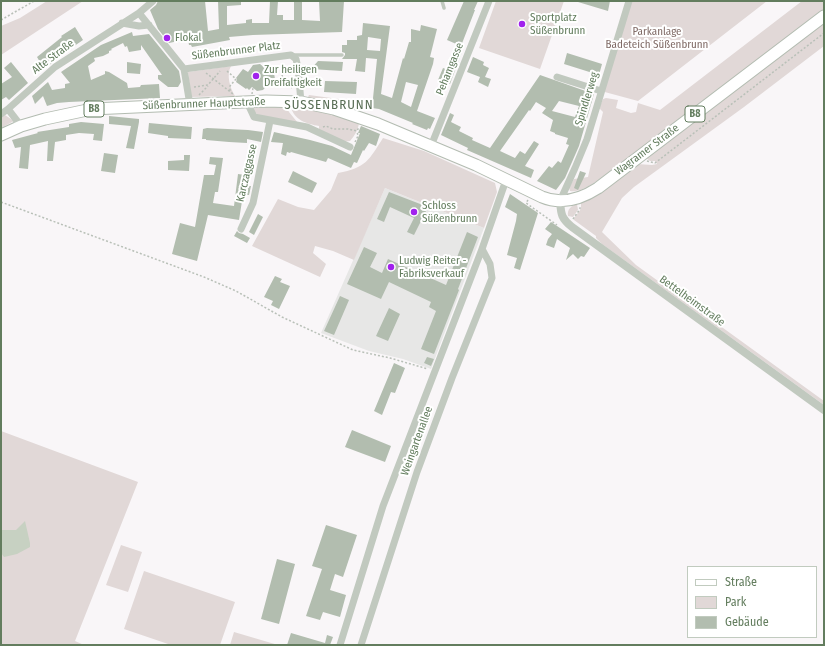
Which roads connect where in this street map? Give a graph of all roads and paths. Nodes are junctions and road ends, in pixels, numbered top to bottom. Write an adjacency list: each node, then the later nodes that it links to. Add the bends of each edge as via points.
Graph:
1 (34, 1): 9 (path)
2 (153, 1): 7 (street, Alte Straße)
3 (442, 1): 6 (lane)
4 (489, 1): 40 (street, Pehamgasse)
5 (629, 1): 27 (street, Spindlerweg)
6 (444, 8)
7 (139, 13): 10 (street, Alte Straße); 11 (street, Süßenbrunner Platz)
8 (824, 16): 42 (main road, Wagramer Straße / B8)
9 (1, 20)
10 (122, 24): 11 (street); 32 (street, Alte Straße, via 56,67)
11 (149, 25): 17 (street, Süßenbrunner Platz)
12 (824, 33): 42 (path, via 654,163)
13 (291, 55): 14 (lane, Süßenbrunner Platz); 16 (street, Süßenbrunner Platz); 31 (street, Süßenbrunner Platz, via 296,59 298,68)
14 (342, 55)
15 (224, 66): 21 (path)
16 (198, 67): 17 (street, Süßenbrunner Platz); 21 (path)
17 (184, 69): 30 (street, Süßenbrunner Platz)
18 (230, 75): 26 (path, via 236,80 230,86)
19 (282, 75): 25 (path, via 284,82)
20 (557, 77): 27 (street)
21 (214, 79): 22 (path); 26 (path)
22 (208, 85): 23 (path); 30 (path)
23 (189, 88)
24 (254, 88): 29 (path)
25 (295, 89)
26 (230, 91): 28 (path)
27 (601, 91): 45 (street, Spindlerweg, via 587,139)
28 (233, 94)
29 (249, 99): 30 (main road, Süßenbrunner Hauptstraße / B8); 31 (main road, Süßenbrunner Hauptstraße / B8); 34 (street, via 254,117)
30 (193, 101): 36 (main road, Süßenbrunner Hauptstraße / B8, via 92,109)
31 (301, 102): 40 (main road, Süßenbrunner Hauptstraße / B8, via 353,115)
32 (8, 109): 33 (street, Alte Straße); 36 (street)
33 (1, 114)
34 (270, 121): 41 (street, via 307,127); 50 (street, Karczaggasse, via 253,203)
35 (360, 123): 38 (path)
36 (21, 126): 39 (main road, Süßenbrunner Hauptstraße / B8)
37 (321, 127): 38 (path)
38 (357, 131): 41 (path, via 358,136)
39 (1, 135)
40 (430, 146): 43 (main road, Süßenbrunner Hauptstraße / B8)
41 (350, 147)
42 (638, 157): 45 (main road, Wagramer Straße / B8, via 588,194)
43 (506, 180): 45 (main road, Süßenbrunner Hauptstraße / B8, via 546,199); 51 (street, Weingartenallee)
44 (529, 199): 49 (path, via 526,203)
45 (560, 201): 53 (street, Bettelheimstraße, via 563,218 576,230)
46 (1, 202): 52 (path, via 204,277 353,350)
47 (580, 210): 48 (path)
48 (572, 220)
49 (557, 225)
50 (241, 229)
51 (482, 249): 52 (street, Weingartenallee); 55 (street, Weingartenallee, via 490,264 492,278 416,472)
52 (434, 371): 54 (street, Weingartenallee, via 384,506)
53 (824, 410)
54 (340, 645)
55 (361, 645)

